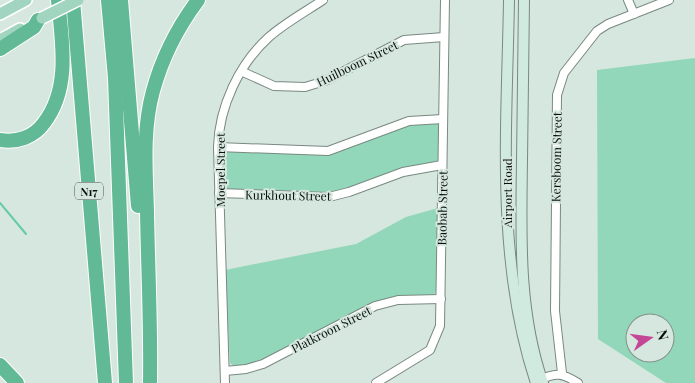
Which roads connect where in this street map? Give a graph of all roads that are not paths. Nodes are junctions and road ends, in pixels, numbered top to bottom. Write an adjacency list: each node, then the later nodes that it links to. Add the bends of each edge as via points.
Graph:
1 (26, 0): 14 (main road)
2 (58, 0): 22 (highway, via 63,64 58,98 35,133 18,140)
3 (73, 0): 32 (highway, N17)
4 (78, 0): 16 (main road, bridge)
5 (108, 0): 33 (highway, N17, via 115,78)
6 (121, 0): 34 (highway)
7 (198, 0): 34 (highway, via 167,51 148,114 145,161)
8 (323, 0): 20 (street, Moepel Street, via 269,37)
9 (445, 0): 17 (street, Baobab Street)
10 (509, 0): 30 (main road, Airport Road, via 507,238 518,324)
11 (524, 0): 30 (main road, Airport Road, via 521,241 523,287)
12 (628, 0): 15 (street)
13 (669, 0): 15 (street, Kersboom Street)
14 (0, 14)
15 (634, 14): 29 (street, Kersboom Street, via 608,24 592,36 564,73 557,95 555,311)
16 (40, 19): 18 (main road); 19 (highway, via 34,27)
17 (444, 37): 20 (street, Huilboom Street, via 404,40 325,81 305,87 274,86); 21 (street, Baobab Street)
18 (0, 40)
19 (0, 49)
20 (243, 72): 23 (street, Moepel Street, via 223,110)
21 (443, 119): 23 (street, via 409,121 328,151); 24 (street, Baobab Street)
22 (0, 140)
23 (218, 146): 25 (street, Moepel Street)
24 (442, 165): 25 (street, Kurkhout Street, via 403,172 329,197); 26 (street, Baobab Street)
25 (219, 193): 28 (street, Moepel Street)
26 (440, 299): 28 (street, Platkroon Street, via 398,300 375,306 263,364); 36 (street, Baobab Street, via 440,326 430,350)
27 (0, 365): 31 (highway)
28 (225, 372): 35 (street, Moepel Street)
29 (562, 374): 30 (street); 37 (street)
30 (538, 382)
31 (17, 383)
32 (105, 383)
33 (126, 383)
34 (149, 383)
35 (225, 383)
36 (376, 383)
37 (578, 383)

